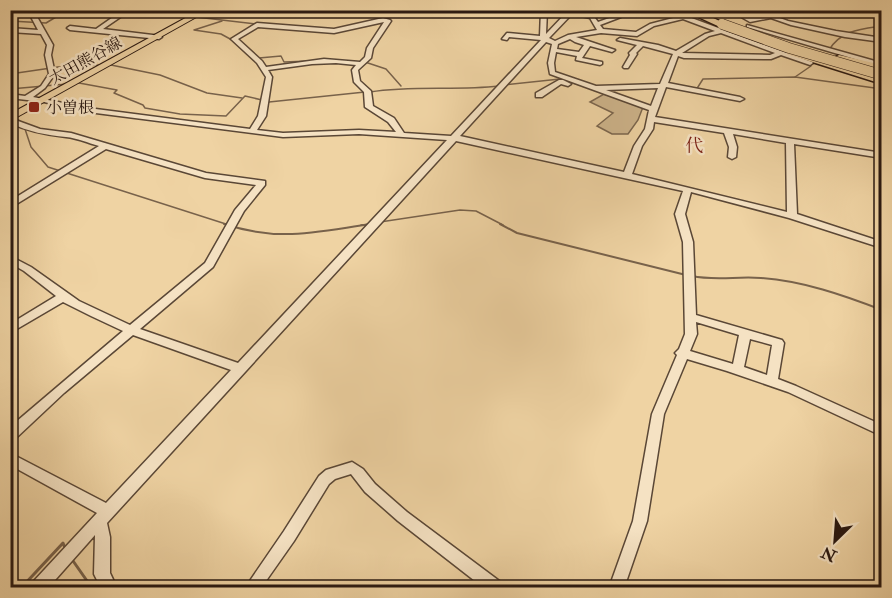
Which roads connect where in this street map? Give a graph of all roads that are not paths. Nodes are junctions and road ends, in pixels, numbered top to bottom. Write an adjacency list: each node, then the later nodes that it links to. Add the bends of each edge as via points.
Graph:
1 (37, 10): 24 (street, via 33,15)
2 (107, 10): 12 (street)
3 (606, 10): 13 (street)
4 (663, 10): 10 (street)
5 (693, 10): 19 (highway)
6 (732, 10): 17 (street)
7 (806, 10): 15 (street)
8 (544, 11): 31 (street)
9 (571, 11): 13 (street); 31 (street)
10 (685, 13): 19 (highway); 25 (street); 45 (highway, via 794,54)
11 (200, 14): 12 (street); 27 (main road, 太田熊谷線)
12 (118, 16): 23 (street)
13 (592, 17): 18 (street)
14 (618, 17): 18 (street)
15 (773, 17): 17 (street); 30 (street, via 839,36)
16 (106, 18): 21 (street)
17 (748, 24): 44 (street)
18 (599, 27): 25 (street); 26 (street)
19 (722, 27): 35 (street); 37 (street); 44 (highway, bridge); 44 (highway, bridge)
20 (70, 28): 21 (street)
21 (87, 29): 23 (street)
22 (10, 30): 24 (street)
23 (98, 30): 27 (street)
24 (41, 32): 50 (street, via 50,45 52,74 45,85)
25 (629, 34): 29 (street)
26 (570, 36): 31 (street); 32 (street)
27 (159, 37): 52 (main road, 太田熊谷線)
28 (505, 39): 31 (street, via 510,35)
29 (620, 40): 33 (street); 34 (street)
30 (882, 40)
31 (549, 43): 36 (street); 47 (street, via 552,73); 59 (street)
32 (588, 44): 34 (street); 36 (street)
33 (641, 45): 37 (street); 42 (street)
34 (612, 50): 38 (street)
35 (780, 53): 37 (street, via 771,57); 41 (street)
36 (580, 54): 40 (street, via 578,59)
37 (675, 54): 46 (street)
38 (606, 57)
39 (362, 63): 43 (street, via 288,63); 43 (street, via 388,21 334,30 257,25 233,40); 58 (street, via 355,70 356,77 367,92 370,109 391,120)
40 (600, 63)
41 (810, 63)
42 (626, 67)
43 (265, 69): 56 (street, via 269,83 265,103)
44 (882, 70)
45 (882, 81)
46 (663, 84): 47 (street); 51 (street); 53 (street)
47 (590, 88): 48 (street, via 561,81); 53 (street)
48 (539, 95)
49 (10, 96): 50 (street)
50 (28, 97): 52 (street)
51 (740, 99)
52 (44, 100): 54 (main road, 太田熊谷線); 56 (street, via 88,110)
53 (653, 109): 55 (street)
54 (12, 118): 61 (street, via 22,126)
55 (651, 118): 57 (street); 64 (street)
56 (252, 132): 58 (street)
57 (728, 132): 60 (street); 63 (street)
58 (402, 135): 59 (street)
59 (454, 139): 64 (street); 76 (street)
60 (790, 142): 62 (street); 67 (street)
61 (105, 146): 66 (street); 73 (street, via 205,175 262,183 240,210 209,266)
62 (882, 156)
63 (732, 158)
64 (627, 175): 65 (street)
65 (688, 189): 67 (street); 71 (street, via 680,214 688,242)
66 (10, 205)
67 (792, 216): 68 (street)
68 (882, 245)
69 (10, 259): 70 (street, via 27,266)
70 (63, 297): 72 (street); 73 (street)
71 (691, 317): 74 (street); 75 (street, via 691,334)
72 (10, 328)
73 (132, 329): 76 (street); 80 (street)
74 (745, 334): 77 (street); 78 (street, via 778,343)
75 (681, 353): 77 (street); 87 (street, via 658,414 640,521)
76 (240, 368): 82 (street)
77 (738, 370): 78 (street)
78 (772, 382): 79 (street)
79 (882, 431)
80 (10, 435)
81 (10, 458): 82 (street)
82 (103, 515): 83 (street); 84 (street, via 102,574)
83 (37, 588)
84 (110, 588)
85 (252, 588): 86 (street, via 324,480 352,468 359,471 370,489)
86 (497, 588)
87 (616, 588)

